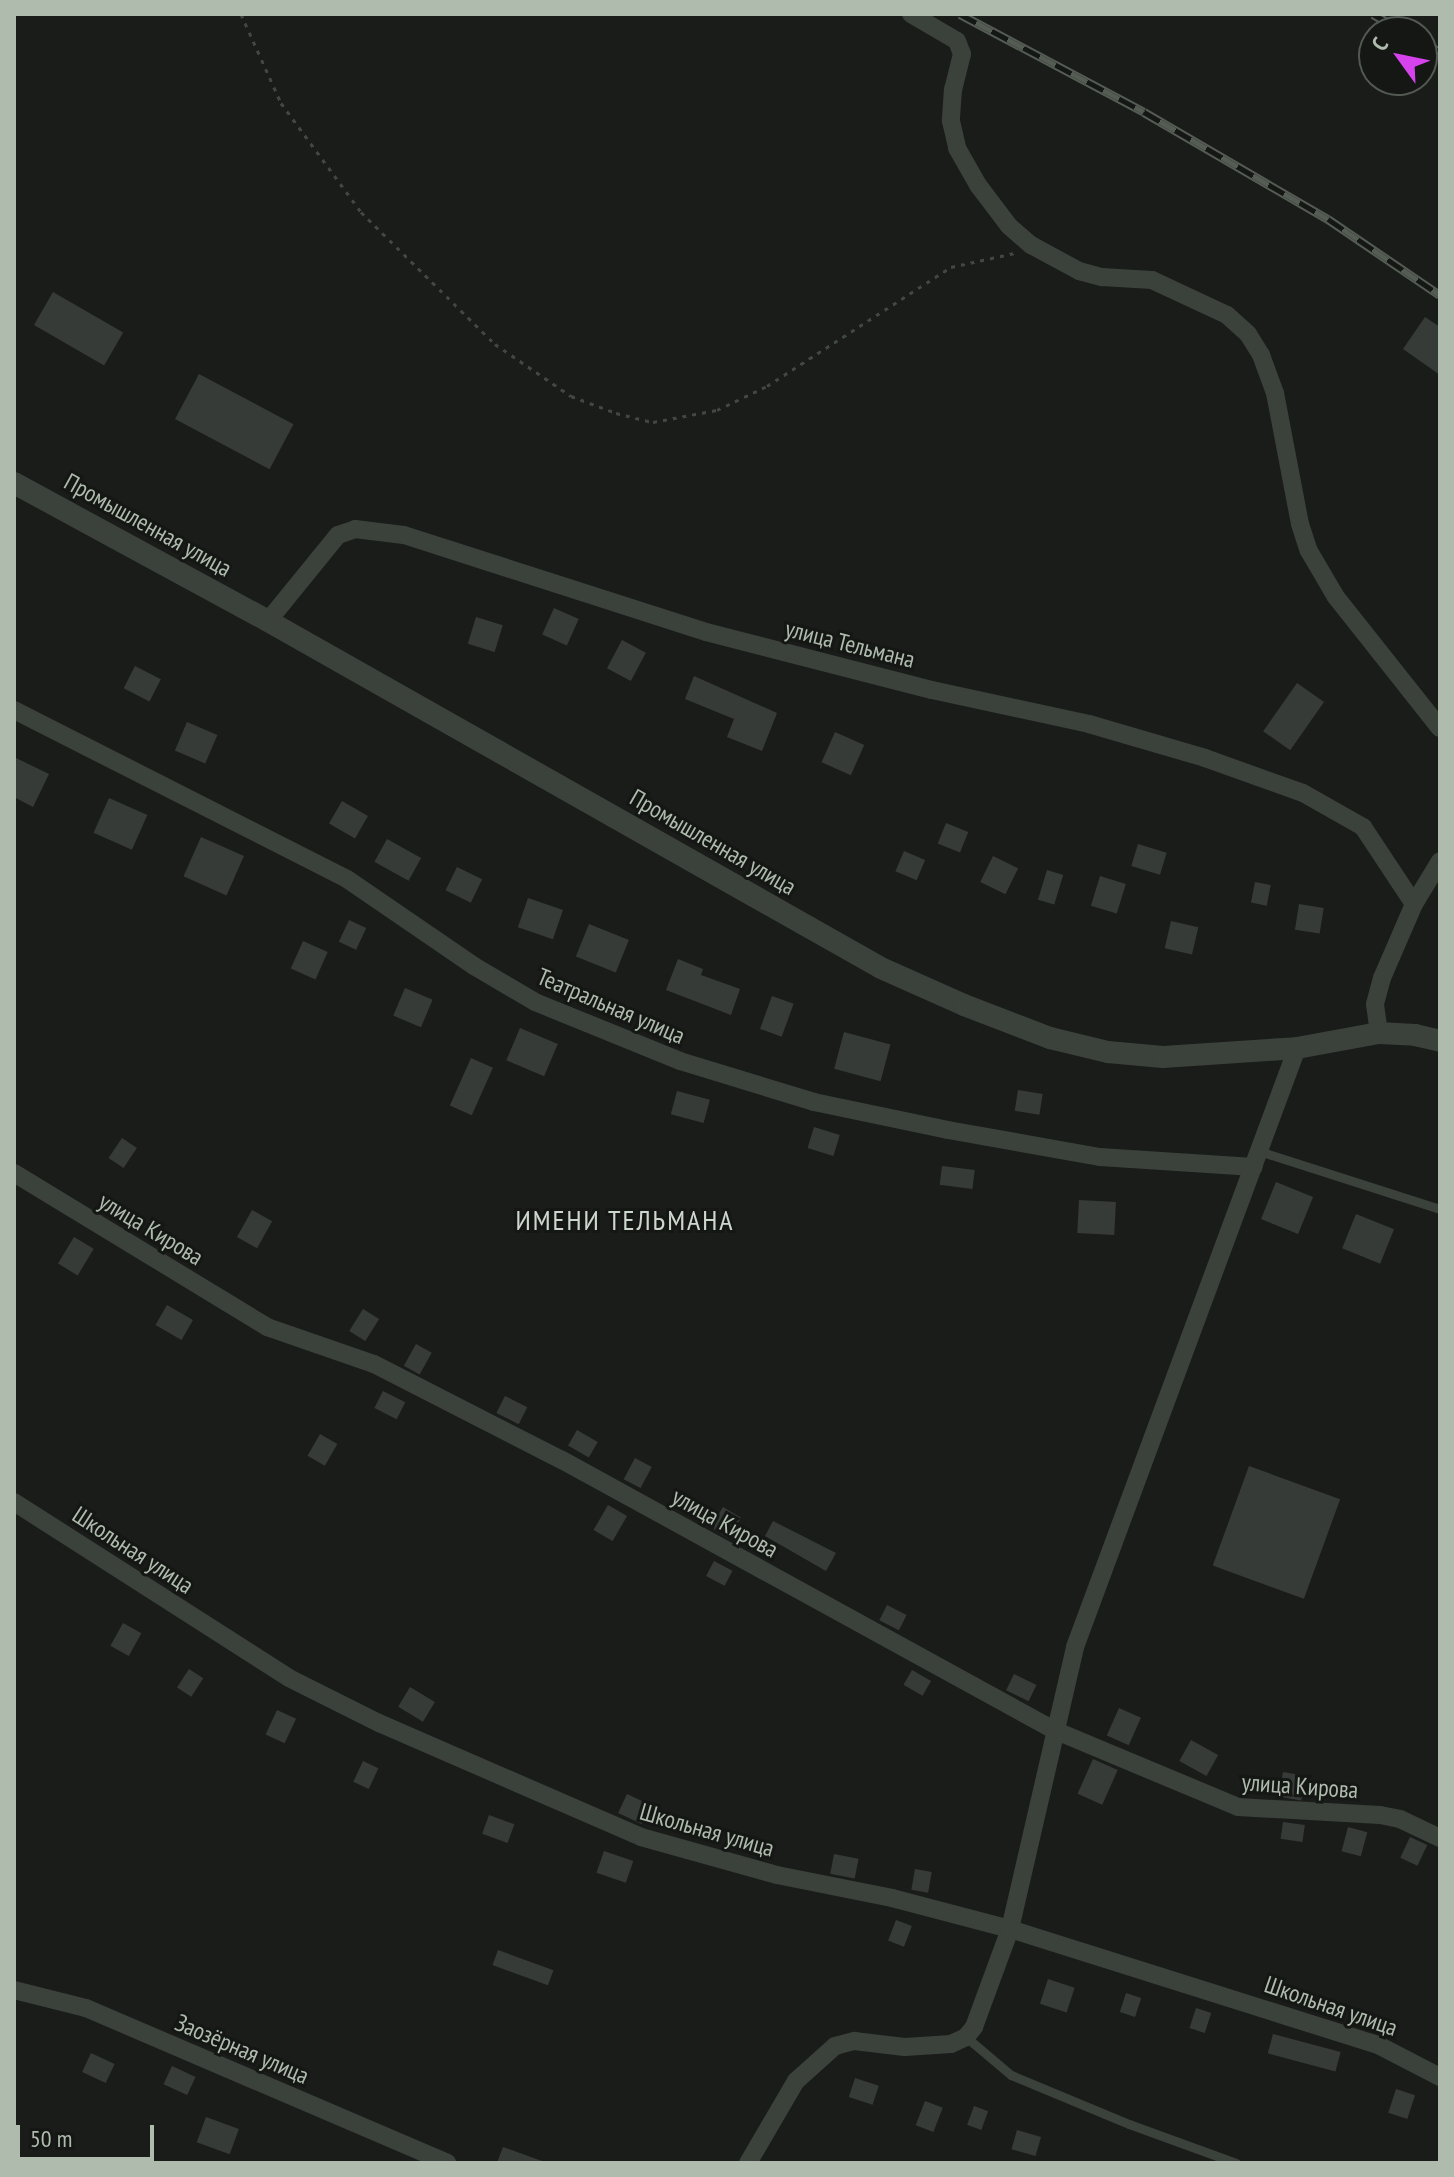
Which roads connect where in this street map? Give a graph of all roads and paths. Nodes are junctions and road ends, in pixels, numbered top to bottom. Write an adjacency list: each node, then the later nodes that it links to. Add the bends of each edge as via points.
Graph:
1 (241, 14): 3 (path, via 281,103 361,212 495,344 571,396 616,413 653,422 717,410 767,386 951,267)
2 (911, 14): 3 (street, via 957,41 962,54 951,121 957,148 1009,226)
3 (1031, 245): 7 (street, via 1079,271 1152,280 1227,315 1248,334 1275,393 1309,551 1336,597)
4 (14, 483): 5 (street, Промышленная улица)
5 (268, 621): 9 (street, улица Тельмана, via 338,535 355,529 404,535 706,632 1089,724 1289,788 1363,827); 12 (street, Промышленная улица, via 881,968 964,1005 1050,1038 1108,1052 1163,1057)
6 (14, 710): 13 (street, Театральная улица, via 347,879 535,1002 680,1061 814,1102 1100,1157)
7 (1440, 728)
8 (1440, 861): 9 (street)
9 (1414, 904): 10 (street, via 1375,1004)
10 (1379, 1033): 11 (street, Промышленная улица); 12 (street, Промышленная улица)
11 (1440, 1041)
12 (1297, 1048): 13 (street)
13 (1256, 1159): 15 (lane); 17 (street, via 1075,1647)
14 (14, 1173): 17 (street, улица Кирова, via 267,1327 374,1364 562,1460)
15 (1440, 1209)
16 (14, 1502): 19 (street, Школьная улица, via 289,1678 545,1798 701,1856)
17 (1054, 1730): 18 (street, улица Кирова, via 1238,1807 1380,1815); 19 (street)
18 (1440, 1838)
19 (1010, 1929): 21 (street, via 984,2007); 22 (street, Школьная улица, via 1380,2046)
20 (14, 1990): 23 (street, Заозёрная улица, via 86,2008)
21 (966, 2037): 24 (street, via 928,2046 854,2041 835,2046 796,2081); 25 (lane, via 1011,2075)
22 (1440, 2077)
23 (447, 2163)
24 (748, 2163)
25 (1236, 2163)

